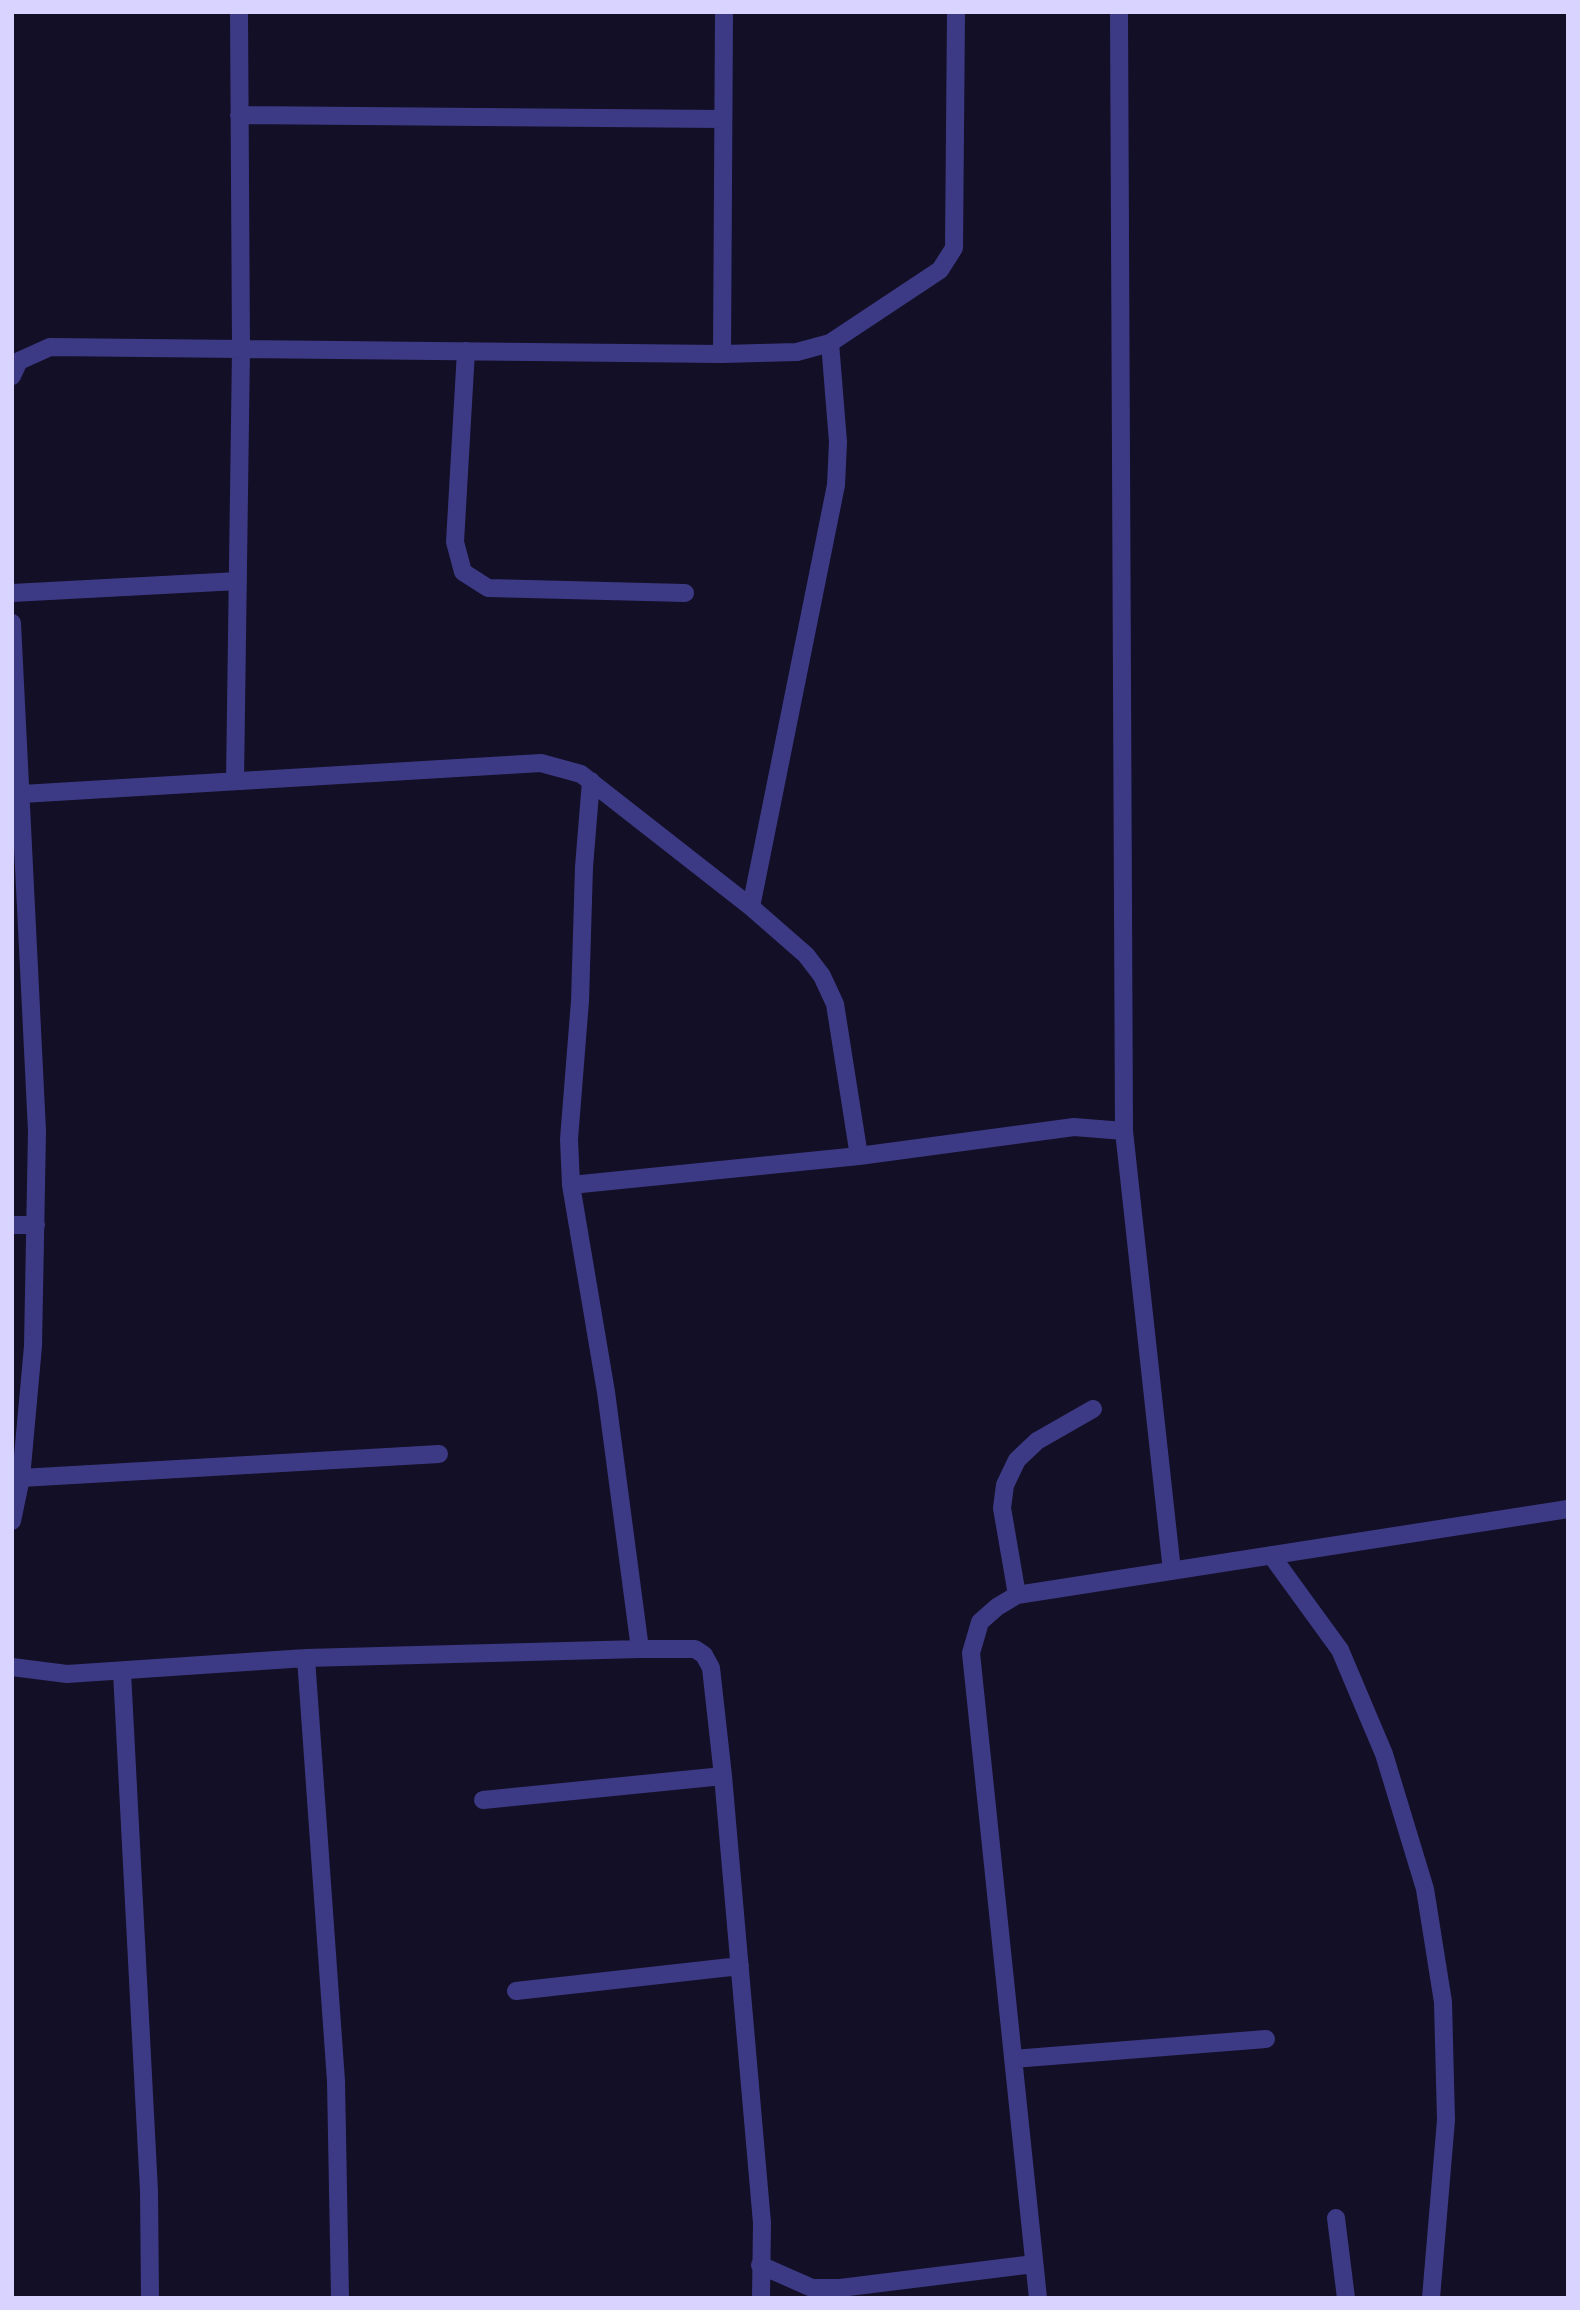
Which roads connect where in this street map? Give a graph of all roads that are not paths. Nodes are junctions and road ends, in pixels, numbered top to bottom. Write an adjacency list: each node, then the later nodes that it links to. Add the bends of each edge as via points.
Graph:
1 (239, 12): 5 (street)
2 (723, 12): 6 (street)
3 (956, 12): 7 (street, via 954,248 940,270)
4 (1119, 12): 20 (street)
5 (239, 115): 6 (street); 8 (street)
6 (723, 119): 10 (street)
7 (830, 343): 10 (street, via 797,352); 19 (street, via 838,442 836,485)
8 (241, 349): 9 (street); 11 (street, via 50,347 19,361); 12 (street)
9 (466, 351): 10 (street); 14 (street, via 456,542 463,572 488,588)
10 (722, 354)
11 (12, 376)
12 (238, 581): 13 (street); 16 (street)
13 (12, 593)
14 (685, 593)
15 (12, 624): 18 (street)
16 (236, 781): 17 (street, via 541,763); 18 (street)
17 (591, 781): 19 (street); 22 (street, via 569,1139)
18 (22, 794): 24 (street, via 37,1130)
19 (751, 907): 21 (street, via 806,955 835,1004)
20 (1124, 1131): 21 (street, via 1074,1127); 31 (street)
21 (859, 1156): 22 (street)
22 (571, 1185): 33 (street, via 606,1392)
23 (12, 1225): 24 (street)
24 (36, 1225): 27 (street, via 33,1346)
25 (1093, 1409): 32 (street, via 1037,1441 1017,1460 1005,1485 1002,1508)
26 (439, 1454): 27 (street)
27 (21, 1478): 29 (street)
28 (1568, 1509): 30 (street)
29 (12, 1521)
30 (1271, 1555): 31 (street); 51 (street, via 1340,1650 1384,1754 1425,1889 1443,2002 1446,2120)
31 (1172, 1571): 32 (street)
32 (1017, 1595): 42 (street, via 980,1622 971,1653)
33 (640, 1649): 34 (street); 37 (street, via 695,1649 704,1655 711,1668)
34 (306, 1658): 36 (street); 47 (street, via 336,2081)
35 (12, 1667): 36 (street, via 67,1674)
36 (122, 1672): 46 (street, via 148,2151)
37 (723, 1776): 38 (street); 39 (street)
38 (483, 1800)
39 (740, 1966): 40 (street); 45 (street, via 762,2223)
40 (516, 1991)
41 (1266, 2039): 42 (street)
42 (1013, 2059): 44 (street)
43 (1336, 2218): 50 (street)
44 (1034, 2264): 45 (street, via 840,2288 812,2288); 49 (street)
45 (760, 2265): 48 (street)
46 (150, 2298)
47 (340, 2298)
48 (761, 2298)
49 (1038, 2298)
50 (1346, 2298)
51 (1432, 2298)

